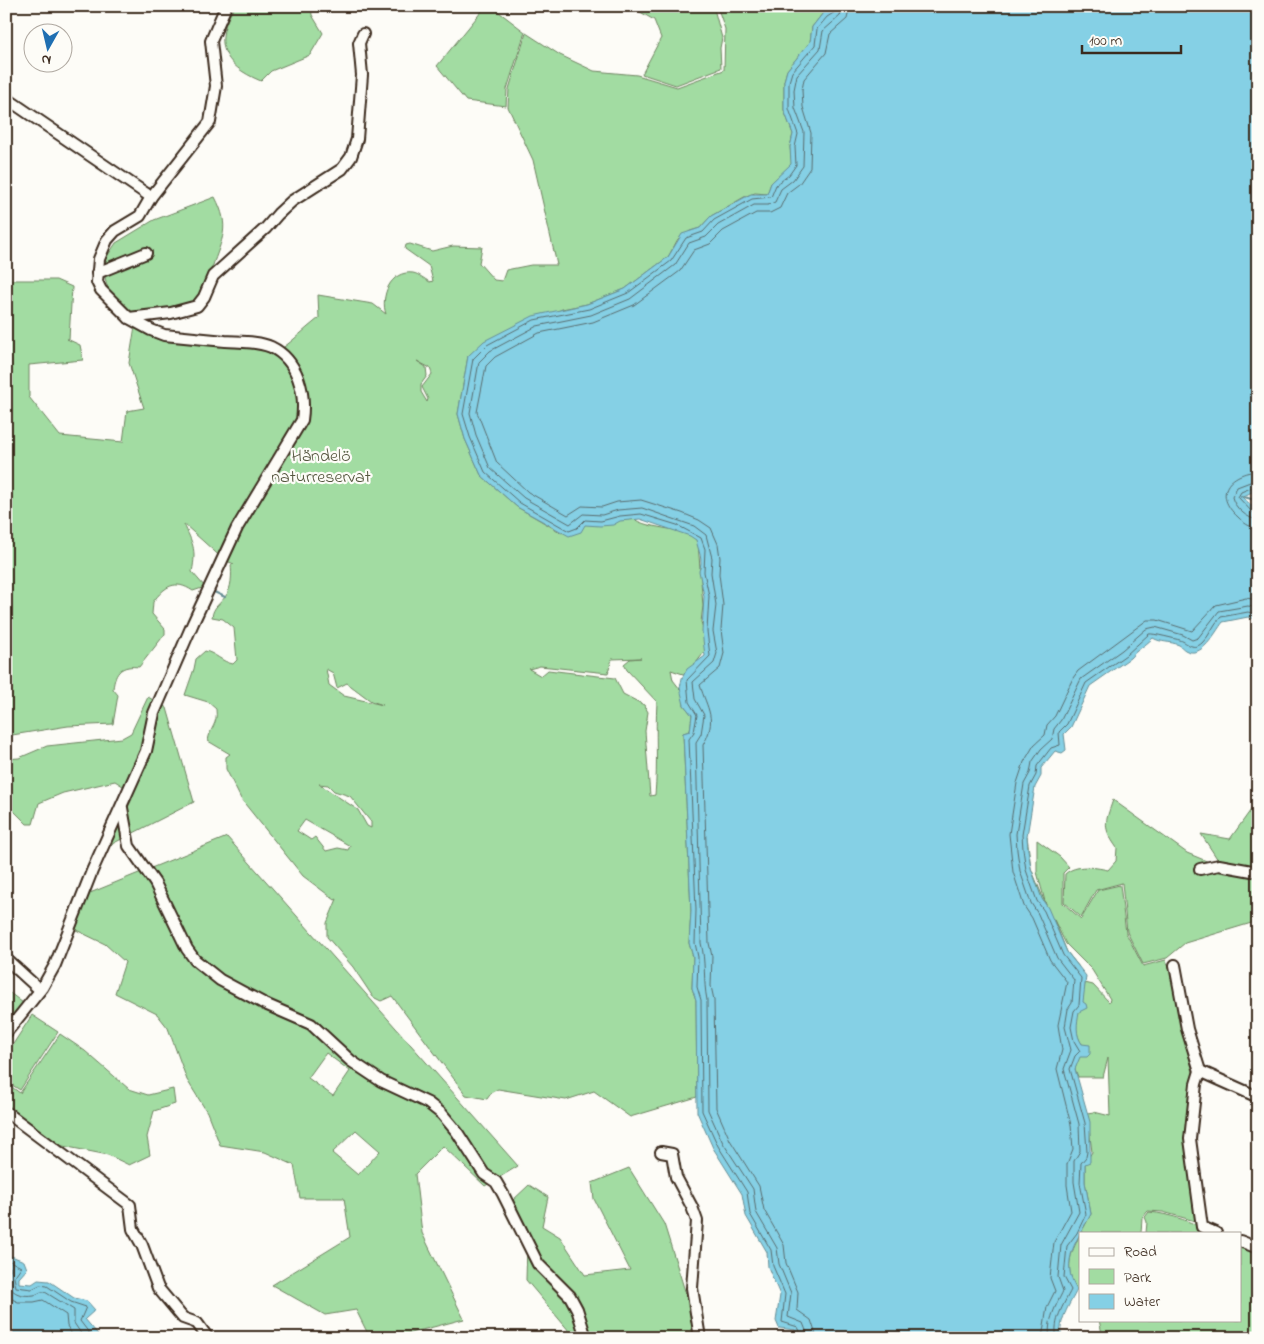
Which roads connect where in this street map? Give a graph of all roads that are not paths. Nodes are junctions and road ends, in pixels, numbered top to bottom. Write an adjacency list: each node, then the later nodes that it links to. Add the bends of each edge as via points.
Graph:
1 (226, 6): 4 (street, via 211,41 216,86 210,122)
2 (362, 34): 7 (street, via 359,43 362,75 357,139 351,158 342,170 292,201 278,214 213,276 198,306)
3 (6, 98): 4 (street)
4 (151, 197): 6 (street, via 140,216 115,231 107,240 99,259)
5 (146, 253): 6 (street)
6 (97, 277): 7 (street, via 106,296)
7 (129, 318): 8 (street, via 164,334 254,343 272,348 286,357 295,370 304,405 302,420 237,528 209,589 154,713 146,751)
8 (122, 807): 13 (street, via 92,871 55,965); 23 (street, via 129,846 155,883 195,960 220,980 311,1024 358,1066 381,1081 428,1103 442,1114 484,1174 496,1182 504,1194 538,1264 570,1296)
9 (1200, 869): 10 (street, via 1219,865)
10 (1252, 871)
11 (6, 959): 13 (street)
12 (1176, 965): 15 (street, via 1187,1029)
13 (40, 990): 14 (street)
14 (6, 1034)
15 (1200, 1071): 16 (street); 19 (street, via 1190,1139 1202,1227)
16 (1258, 1097)
17 (6, 1112): 22 (street, via 130,1205 133,1229 158,1288 183,1318 193,1320)
18 (661, 1152): 24 (street, via 672,1154 676,1177 695,1214 692,1288)
19 (1214, 1232)
20 (1242, 1242): 21 (street)
21 (1258, 1248)
22 (208, 1338)
23 (586, 1338)
24 (700, 1338)

